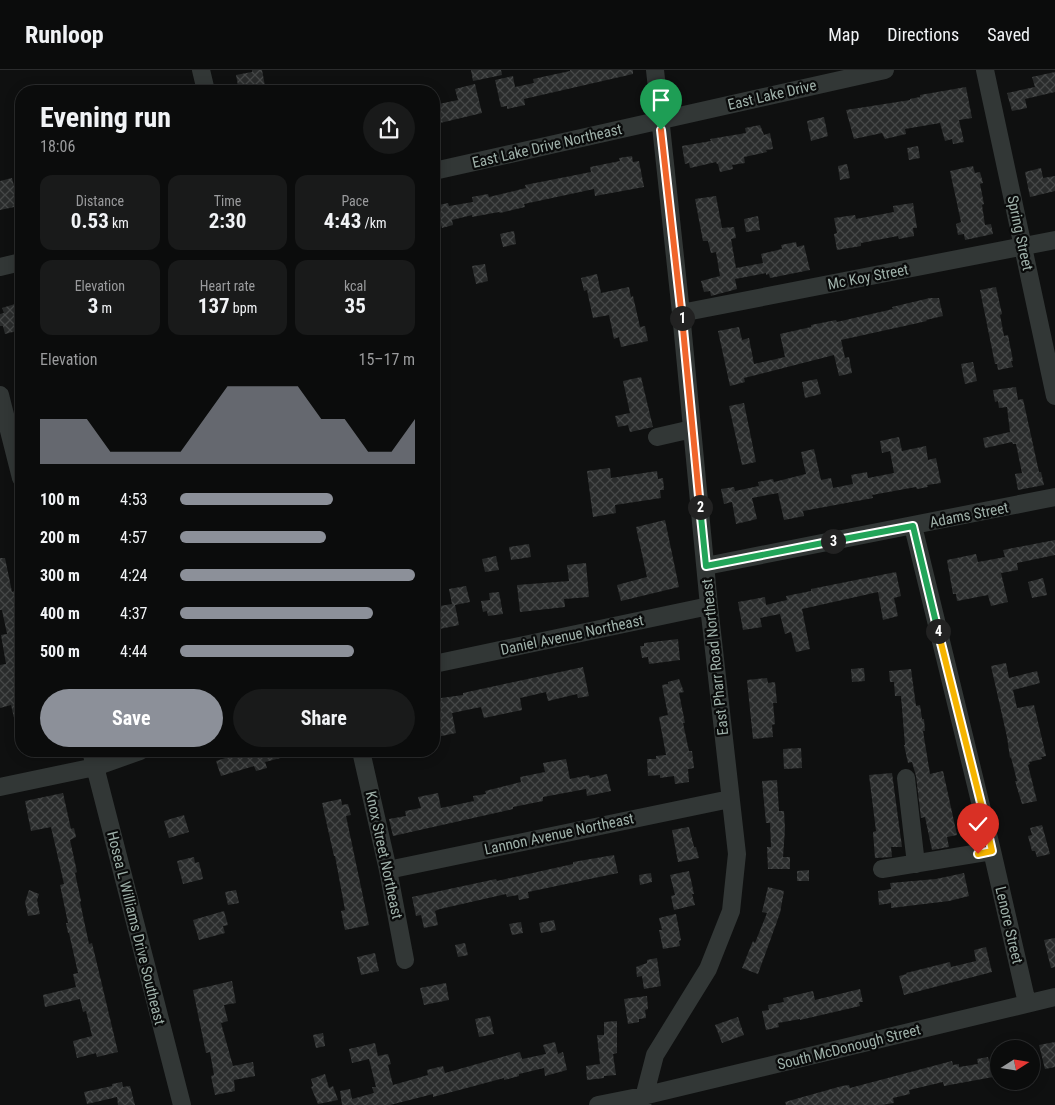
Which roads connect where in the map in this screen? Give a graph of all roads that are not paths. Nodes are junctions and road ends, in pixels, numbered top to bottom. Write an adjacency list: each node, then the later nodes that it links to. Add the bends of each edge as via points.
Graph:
1 (201, 70): 5 (street)
2 (655, 70): 6 (street, East Pharr Road Northeast)
3 (885, 70): 6 (street, East Lake Drive)
4 (985, 70): 9 (street, Spring Street)
5 (205, 85)
6 (660, 120): 7 (street, East Lake Drive Northeast); 12 (street, East Pharr Road Northeast)
7 (440, 170)
8 (1055, 240): 9 (street, Mc Koy Street)
9 (1023, 246): 12 (street, Mc Koy Street); 14 (street, Spring Street)
10 (15, 263): 11 (street)
11 (0, 267)
12 (681, 314): 15 (street, East Pharr Road Northeast)
13 (0, 395): 17 (street)
14 (1055, 396)
15 (692, 429): 16 (street); 20 (street, East Pharr Road Northeast)
16 (657, 437)
17 (15, 454)
18 (1055, 497): 19 (street, Adams Street)
19 (913, 526): 20 (street, Adams Street); 28 (street, Lenore Street)
20 (706, 566): 21 (street, East Pharr Road Northeast)
21 (709, 606): 22 (street, Daniel Avenue Northeast); 27 (street, East Pharr Road Northeast)
22 (440, 663)
23 (362, 757): 31 (street, Knox Street Northeast)
24 (93, 759): 26 (street); 36 (street, Hosea L Williams Drive Southeast)
25 (906, 778): 29 (street)
26 (0, 786)
27 (730, 799): 31 (street, Lannon Avenue Northeast); 35 (street, East Pharr Road Northeast, via 737,854 731,911 708,968 655,1055)
28 (992, 851): 29 (street); 34 (street, Lenore Street)
29 (916, 864): 30 (street)
30 (882, 869)
31 (388, 870): 32 (street, Knox Street Northeast)
32 (405, 960)
33 (1055, 997): 34 (street, South McDonough Street)
34 (1027, 1004): 35 (street, South McDonough Street)
35 (643, 1101): 37 (street, South McDonough Street)
36 (182, 1105)
37 (598, 1105)

